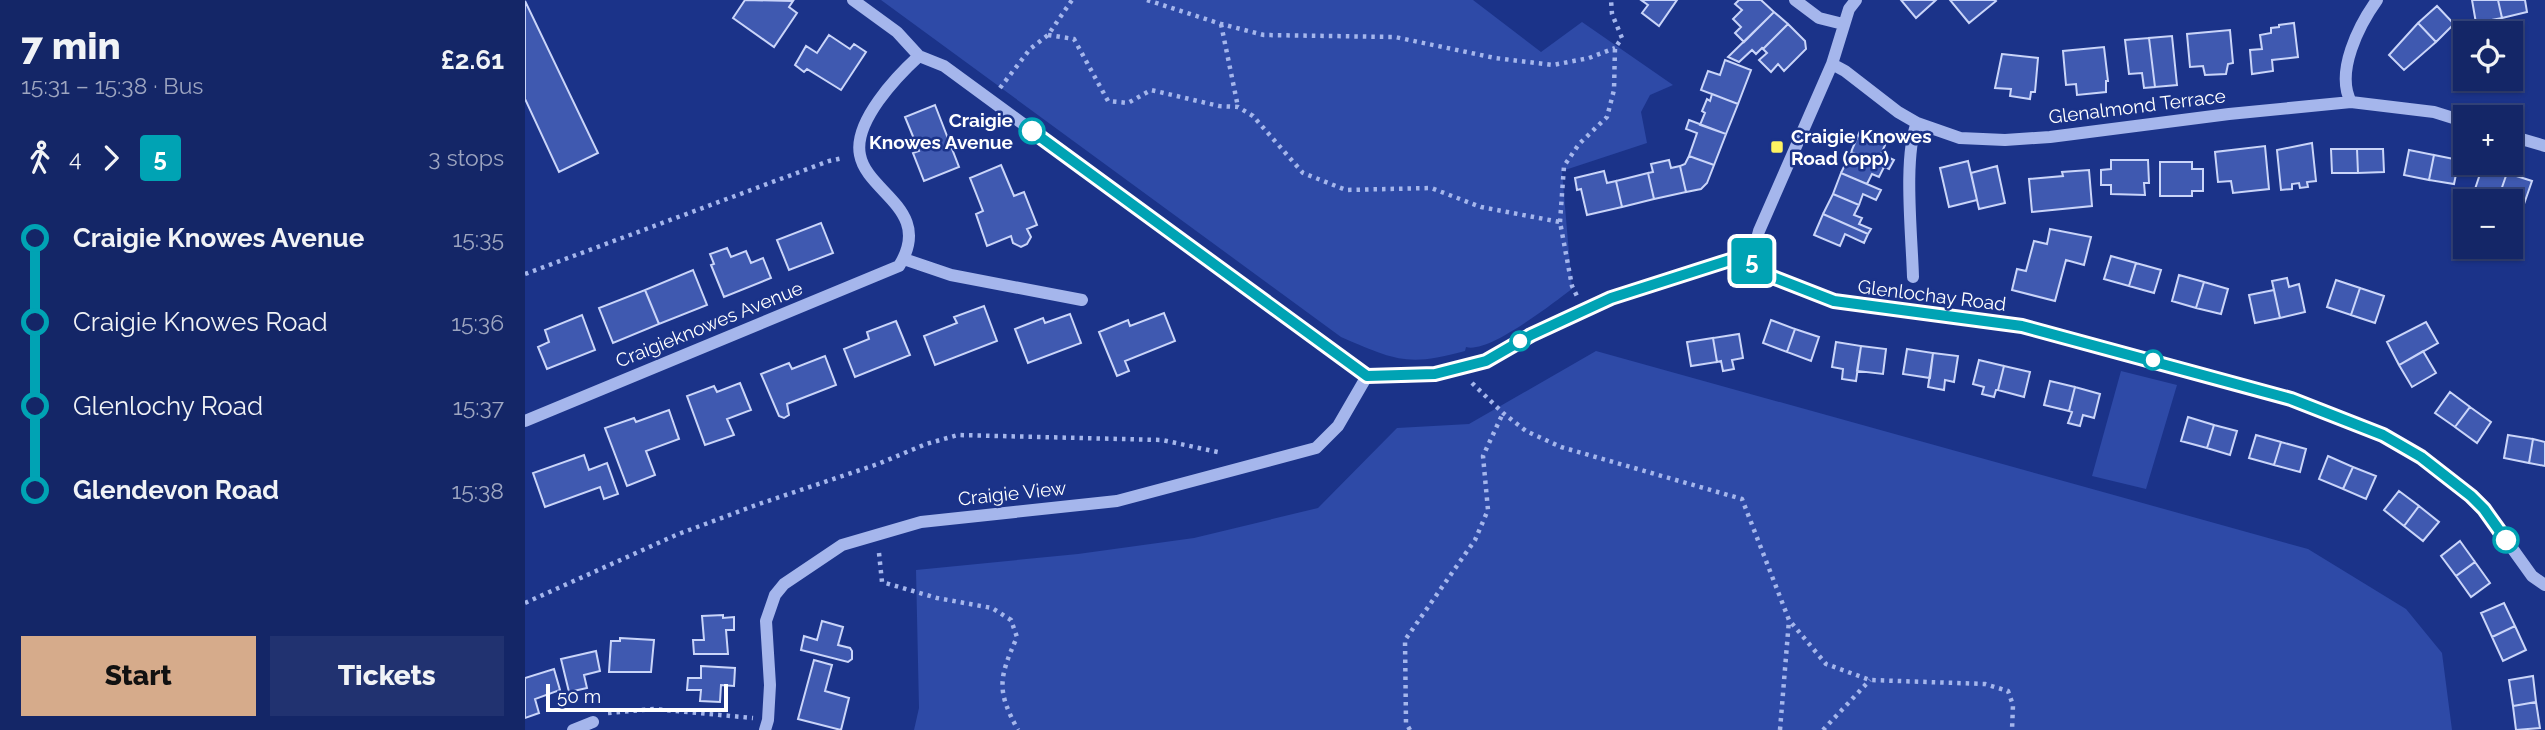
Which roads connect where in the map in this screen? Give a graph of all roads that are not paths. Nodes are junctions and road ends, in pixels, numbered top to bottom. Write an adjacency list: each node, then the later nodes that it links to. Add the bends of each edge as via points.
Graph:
1 (853, 0): 6 (street, via 897,32)
2 (1795, 0): 5 (street, via 1819,18)
3 (1856, 0): 5 (street)
4 (2377, 0): 8 (street, via 2354,37 2346,93)
5 (1843, 24): 7 (street)
6 (919, 56): 13 (street, via 877,103 860,142 867,172 905,219); 17 (street, via 944,66)
7 (1832, 64): 10 (street, Glenalmond Terrace); 14 (street, via 1759,231)
8 (2351, 102): 9 (street, Glenalmond Terrace); 10 (street, Glenalmond Terrace, via 2005,140 1960,138)
9 (2453, 118)
10 (1917, 123): 15 (street, via 1911,137)
11 (2523, 140): 12 (street)
12 (2545, 146)
13 (904, 259): 16 (street, via 951,275); 18 (street, Craigieknowes Avenue, via 888,272)
14 (1751, 260): 17 (street, via 1730,260 1611,298 1486,361 1435,374); 19 (street, Glenlochay Road, via 1770,276 1834,301 2022,326 2291,399 2383,435 2421,457 2471,496 2532,576)
15 (1913, 276)
16 (1082, 300)
17 (1367, 376): 21 (street, Craigie View, via 1339,426 1316,448 1117,501 921,522 842,545 775,595 766,621)
18 (525, 421)
19 (2545, 585)
20 (593, 722): 22 (street)
21 (766, 725)
22 (573, 730)

